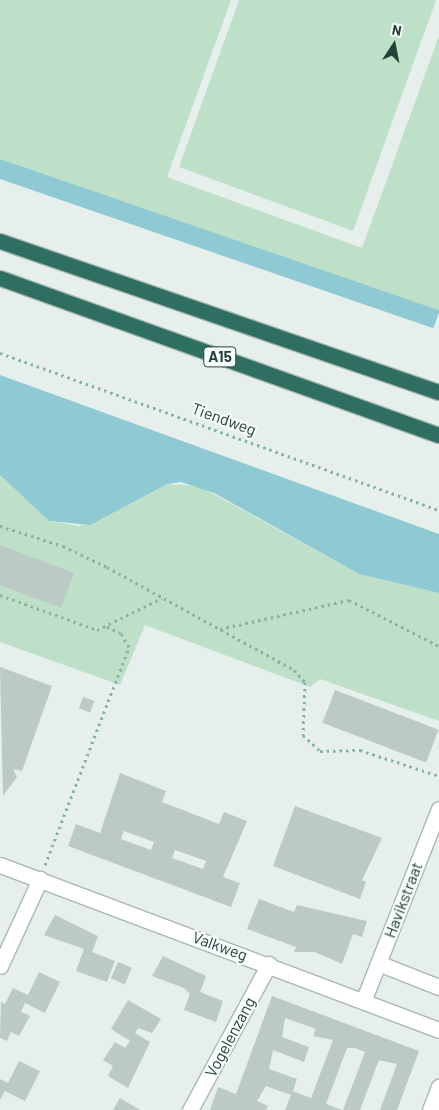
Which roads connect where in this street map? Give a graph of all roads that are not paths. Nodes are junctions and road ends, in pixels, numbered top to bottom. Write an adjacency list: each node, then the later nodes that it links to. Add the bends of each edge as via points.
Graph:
1 (0, 241): 3 (highway, A15)
2 (0, 278): 4 (highway, A15)
3 (439, 392)
4 (439, 435)
5 (439, 809): 8 (street, Havikstraat)
6 (0, 864): 7 (street, Valkweg)
7 (40, 879): 9 (street, Valkweg); 10 (street)
8 (378, 963): 11 (street); 12 (street, Havikstraat)
9 (269, 964): 12 (street, Valkweg); 15 (street, Vogelenzang)
10 (0, 966)
11 (439, 988)
12 (364, 999): 13 (street, Valkweg)
13 (439, 1030)
14 (439, 1087): 16 (street)
15 (190, 1110)
16 (430, 1110)

